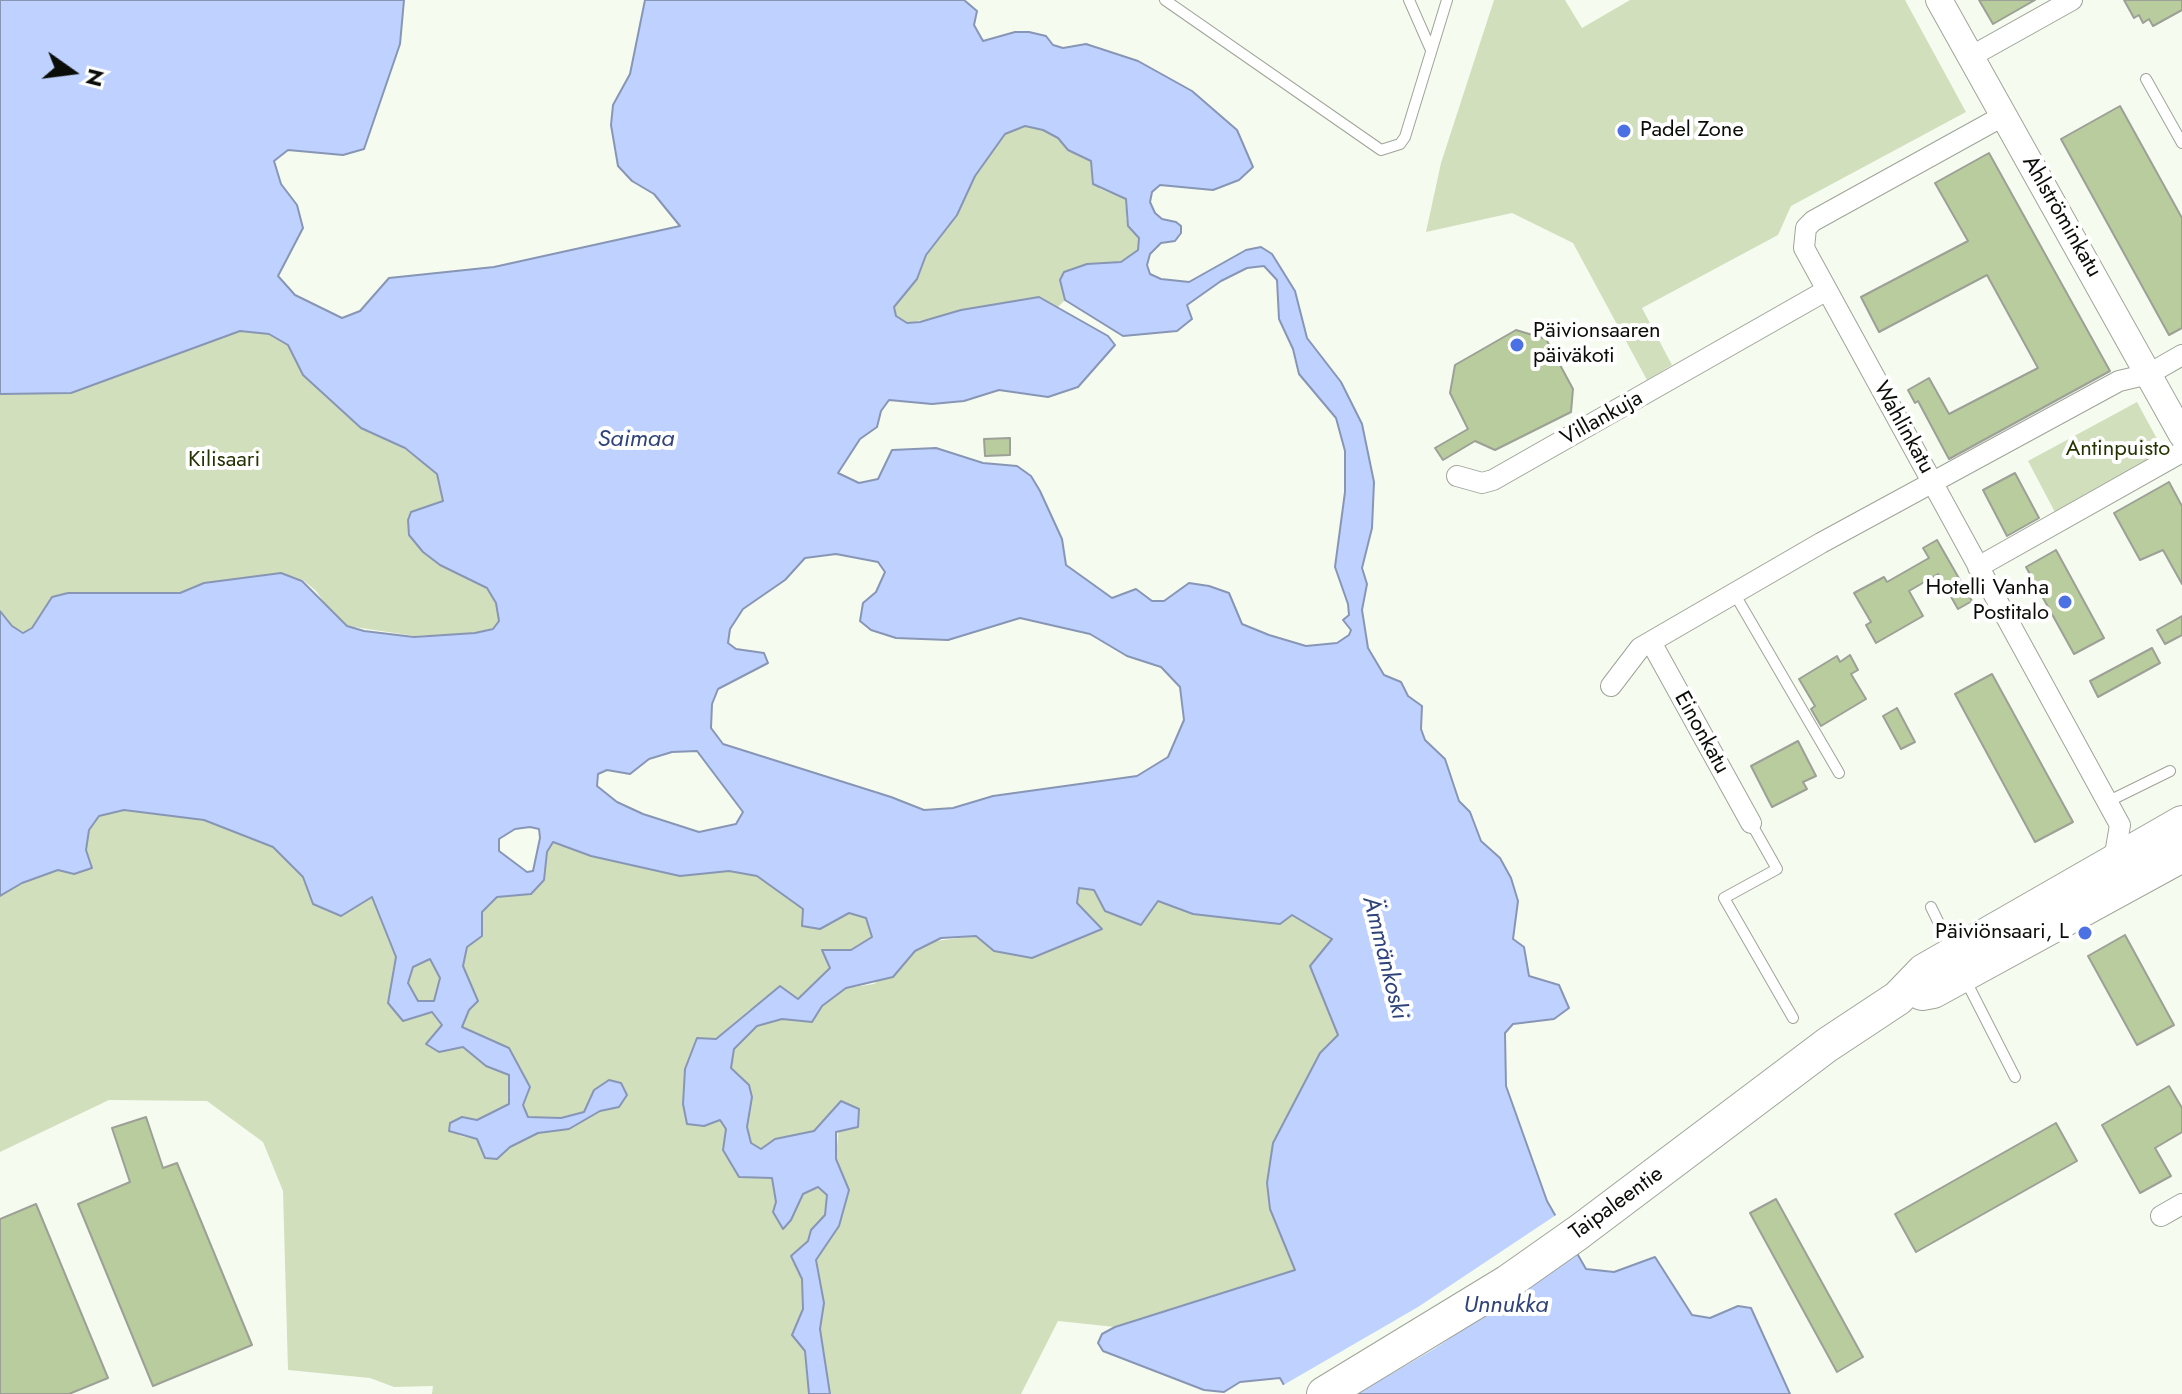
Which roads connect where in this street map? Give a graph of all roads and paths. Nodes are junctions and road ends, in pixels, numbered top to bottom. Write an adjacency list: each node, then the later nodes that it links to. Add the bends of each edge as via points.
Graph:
1 (1165, 0): 6 (lane, via 1381,150 1405,137)
2 (1409, 0): 6 (lane)
3 (1447, 0): 6 (lane)
4 (1939, 0): 7 (street, Ahlströminkatu)
5 (2072, 0): 7 (street)
6 (1431, 50)
7 (1970, 57): 9 (street, Ahlströminkatu)
8 (2146, 79): 10 (lane)
9 (2003, 116): 11 (street, Wahlinkatu, via 1813,221 1806,228 1804,248); 13 (street, Ahlströminkatu)
10 (2182, 143)
11 (1827, 290): 16 (street, Villankuja, via 1493,480 1482,483); 17 (street, Wahlinkatu)
12 (2182, 355): 13 (street)
13 (2149, 374): 14 (street, Ahlströminkatu); 17 (street, via 2119,381)
14 (2182, 435)
15 (2182, 452): 18 (street)
16 (1457, 476)
17 (1934, 483): 18 (street, Wahlinkatu); 19 (street)
18 (1978, 567): 24 (street, Wahlinkatu)
19 (1734, 593): 20 (street); 23 (lane)
20 (1651, 642): 21 (street, via 1629,658); 25 (street, Einonkatu)
21 (1611, 686)
22 (2170, 771): 24 (lane)
23 (1839, 773)
24 (2107, 802): 26 (street, Wahlinkatu)
25 (1751, 823): 31 (lane, via 1777,869 1724,898)
26 (2120, 825): 27 (street); 28 (street)
27 (2175, 838): 28 (highway, Taipaleentie); 30 (highway, Taipaleentie)
28 (2114, 860): 30 (highway, Taipaleentie)
29 (1931, 907): 30 (lane)
30 (1959, 964): 32 (lane); 35 (highway, Taipaleentie, via 1924,971 1898,998 1827,1045 1579,1232 1508,1282)
31 (1793, 1018)
32 (2015, 1077)
33 (2182, 1204): 34 (street)
34 (2161, 1216)
35 (1324, 1394)

